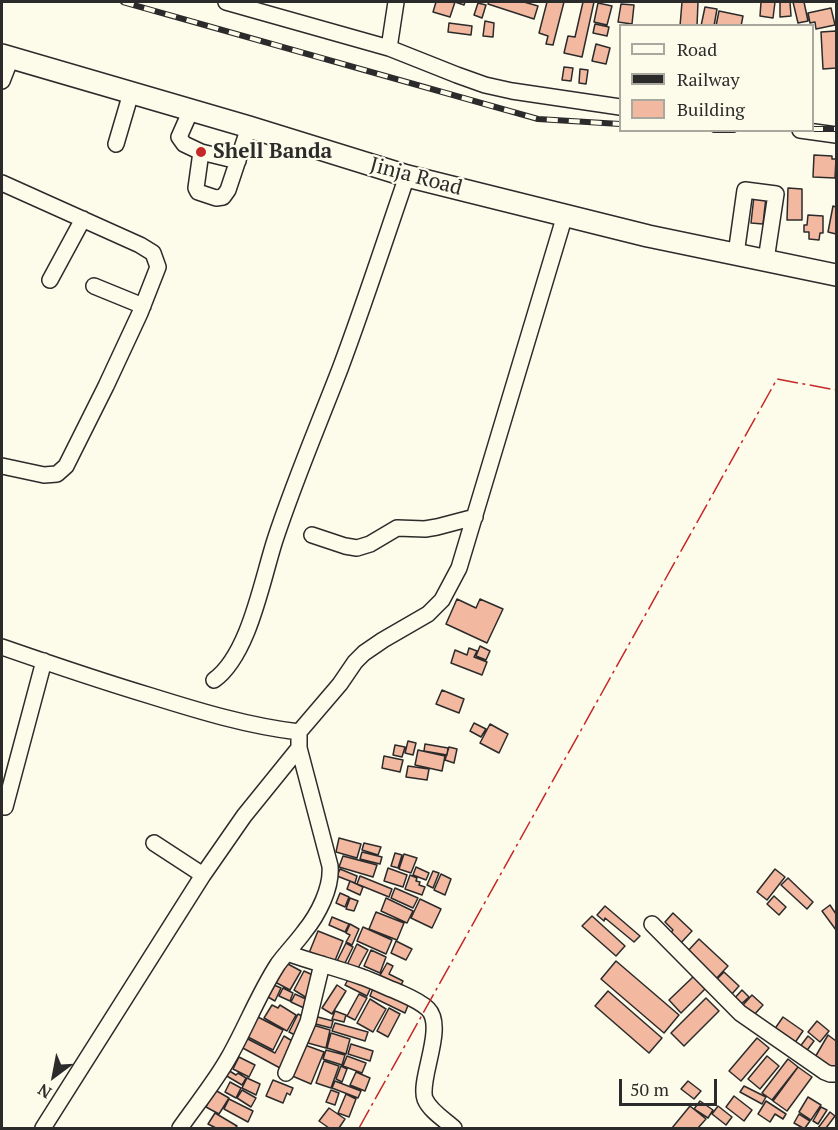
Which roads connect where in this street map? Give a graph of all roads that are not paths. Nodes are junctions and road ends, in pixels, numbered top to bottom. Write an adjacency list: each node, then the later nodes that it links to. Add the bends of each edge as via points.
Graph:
1 (226, 2): 3 (street)
2 (396, 2): 4 (street)
3 (254, 5): 4 (street)
4 (389, 48): 8 (street, via 485,85)
5 (6, 57): 6 (street); 7 (highway, Jinja Road)
6 (2, 81)
7 (131, 93): 9 (highway, Jinja Road); 13 (street)
8 (619, 107)
9 (191, 110): 10 (highway, Jinja Road); 14 (street, via 179,137)
10 (249, 127): 15 (street); 16 (highway, Jinja Road)
11 (814, 132): 12 (street)
12 (837, 135)
13 (116, 144)
14 (201, 152): 15 (street); 15 (street, via 196,188 201,194 216,198 223,197 228,190)
15 (238, 161)
16 (407, 176): 18 (highway, Jinja Road); 31 (street, via 275,540 252,619 232,662)
17 (2, 183): 19 (street)
18 (565, 215): 20 (highway, Jinja Road); 27 (street)
19 (83, 219): 23 (street); 25 (street, via 153,253 158,267)
20 (736, 254): 21 (highway, Jinja Road); 21 (street, via 746,190 776,194)
21 (766, 260): 22 (highway, Jinja Road)
22 (837, 275)
23 (50, 280)
24 (94, 286): 25 (street)
25 (143, 306): 26 (street, via 66,466 57,474 44,475)
26 (2, 466)
27 (475, 517): 28 (street, via 426,529 398,528 357,548); 32 (street, via 459,568 442,600 428,614 364,653)
28 (312, 535)
29 (2, 647): 30 (street)
30 (44, 661): 32 (street, via 201,712); 34 (street)
31 (214, 680)
32 (299, 732): 33 (street)
33 (299, 748): 36 (street); 38 (street, via 331,874 320,907)
34 (5, 807)
35 (154, 843): 36 (street)
36 (203, 875): 42 (street)
37 (652, 924): 41 (street, via 740,1013 825,1072)
38 (287, 952): 39 (street); 43 (street, via 229,1057)
39 (322, 964): 40 (street, via 308,1022); 44 (street, via 363,977 423,1004 431,1012 434,1030 424,1096)
40 (286, 1073)
41 (837, 1074)
42 (43, 1128)
43 (180, 1128)
44 (454, 1128)

